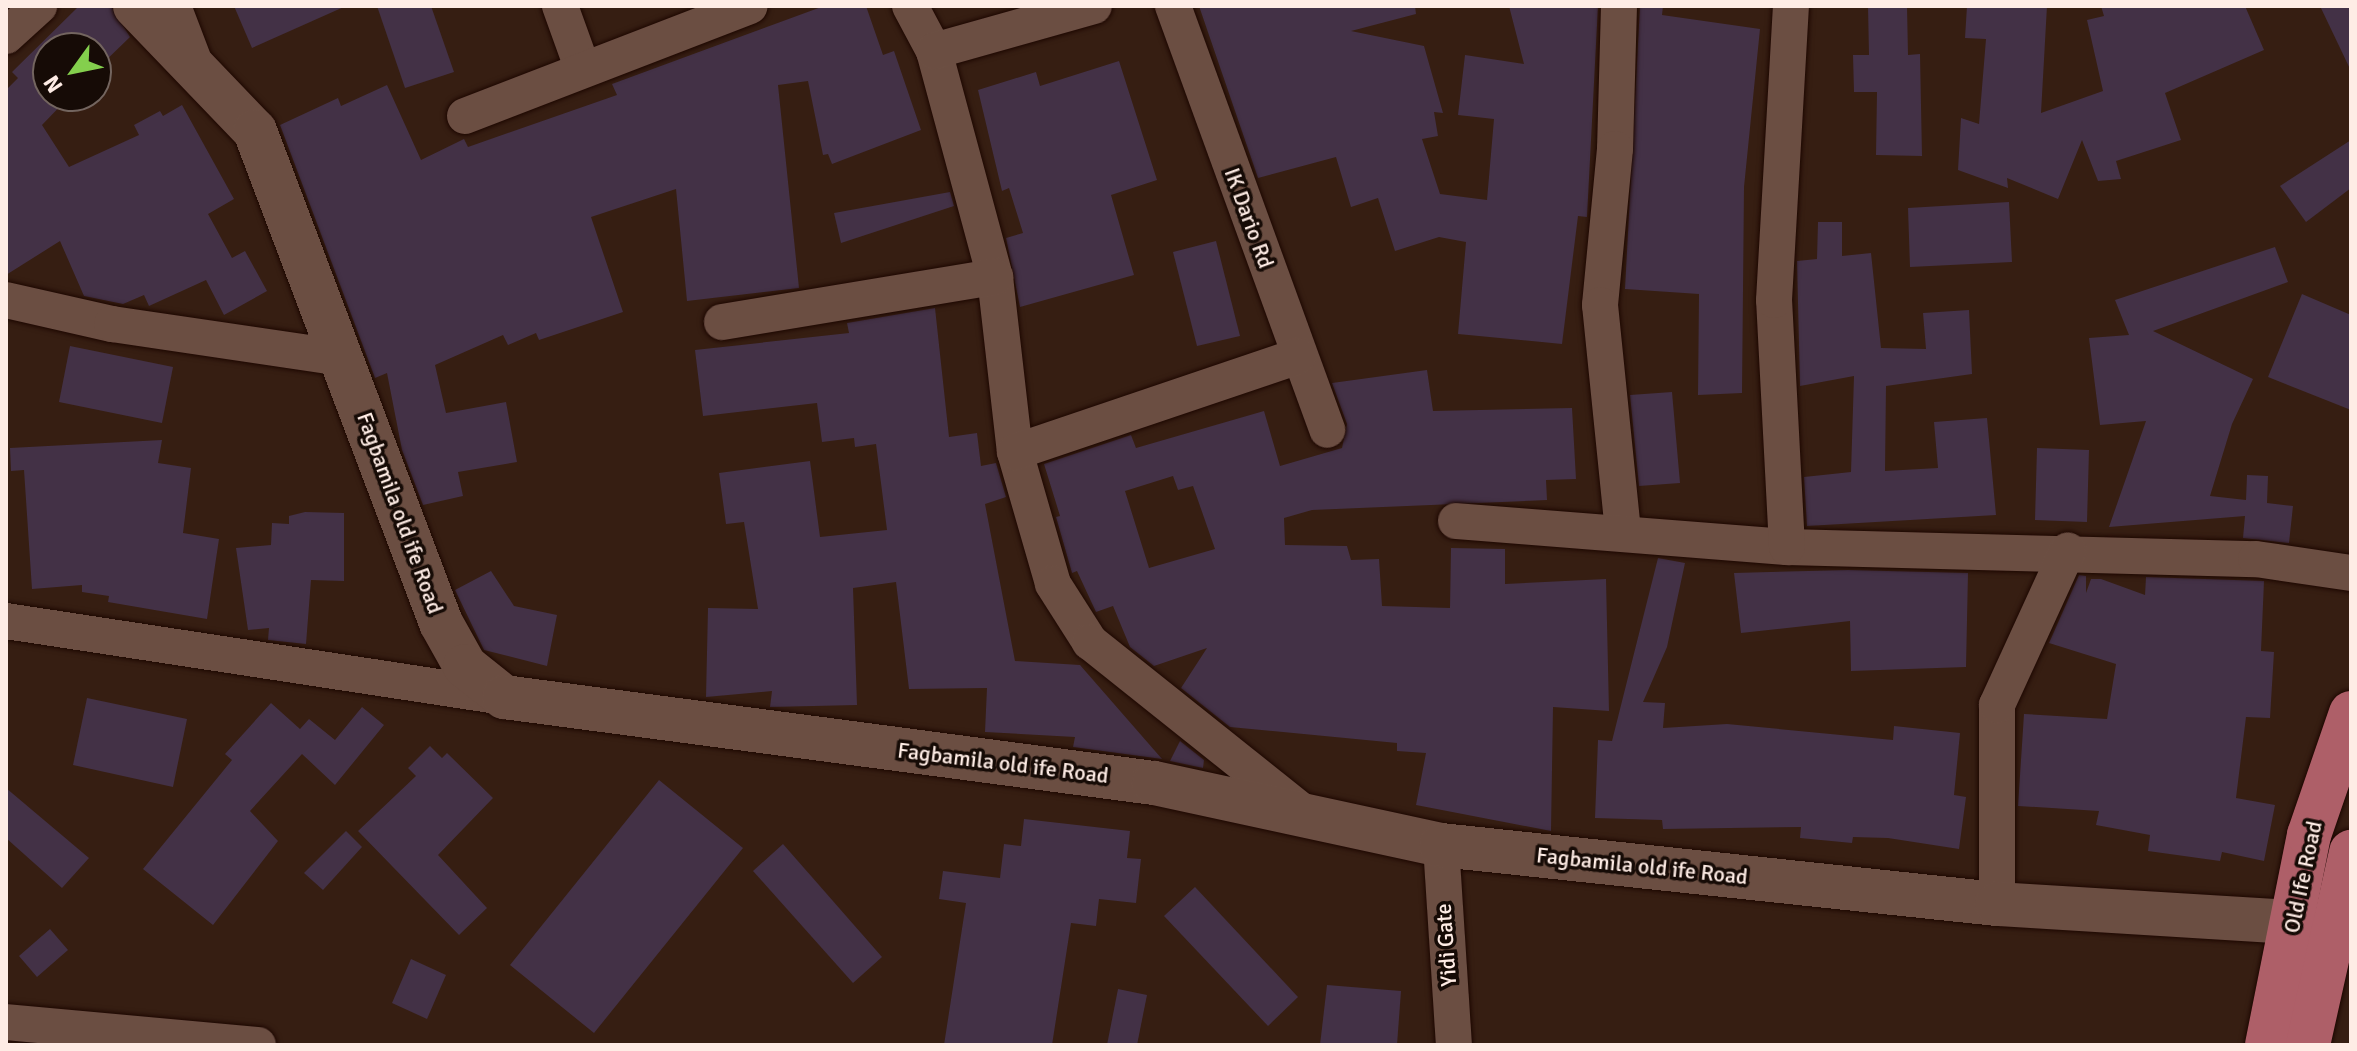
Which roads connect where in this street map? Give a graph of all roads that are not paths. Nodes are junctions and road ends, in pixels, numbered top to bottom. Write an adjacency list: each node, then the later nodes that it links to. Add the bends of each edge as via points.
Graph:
1 (39, 6): 11 (street)
2 (135, 6): 13 (street, Fagbamila old ife Road)
3 (173, 6): 13 (street)
4 (560, 6): 14 (street)
5 (750, 6): 14 (street)
6 (910, 6): 12 (street)
7 (1094, 6): 12 (street)
8 (1173, 6): 19 (street, IK Dario Rd)
9 (1619, 6): 24 (street, via 1615,149 1600,305)
10 (1791, 6): 25 (street, via 1774,300)
11 (6, 36)
12 (934, 51): 16 (street)
13 (194, 61): 20 (street, Fagbamila old ife Road, via 255,131)
14 (582, 67): 15 (street)
15 (465, 116)
16 (995, 277): 18 (street); 22 (street)
17 (6, 300): 20 (street, via 112,324)
18 (722, 322)
19 (1298, 356): 21 (street, IK Dario Rd); 22 (street)
20 (342, 358): 29 (street, Fagbamila old ife Road, via 441,623 465,666)
21 (1327, 430)
22 (1015, 452): 31 (street, via 1053,584 1090,642)
23 (1456, 521): 24 (street)
24 (1623, 532): 25 (street)
25 (1787, 547): 26 (street)
26 (2068, 550): 27 (street, via 2256,559); 34 (street, via 1997,705 1992,746)
27 (2351, 573)
28 (6, 621): 29 (street)
29 (504, 697): 31 (street, Fagbamila old ife Road, via 1090,773)
30 (2351, 713): 35 (main road, Old Ife Road, via 2309,835)
31 (1310, 817): 32 (street, Fagbamila old ife Road)
32 (1441, 845): 34 (street, Fagbamila old ife Road); 38 (street, Yidi Gate)
33 (2351, 852): 35 (main road, Old Ife Road)
34 (1997, 904): 35 (street, Fagbamila old ife Road)
35 (2326, 923): 39 (main road, Old Ife Road); 40 (main road, Old Ife Road)
36 (6, 1022): 37 (street)
37 (258, 1045)
38 (1454, 1045)
39 (2267, 1045)
40 (2308, 1045)

